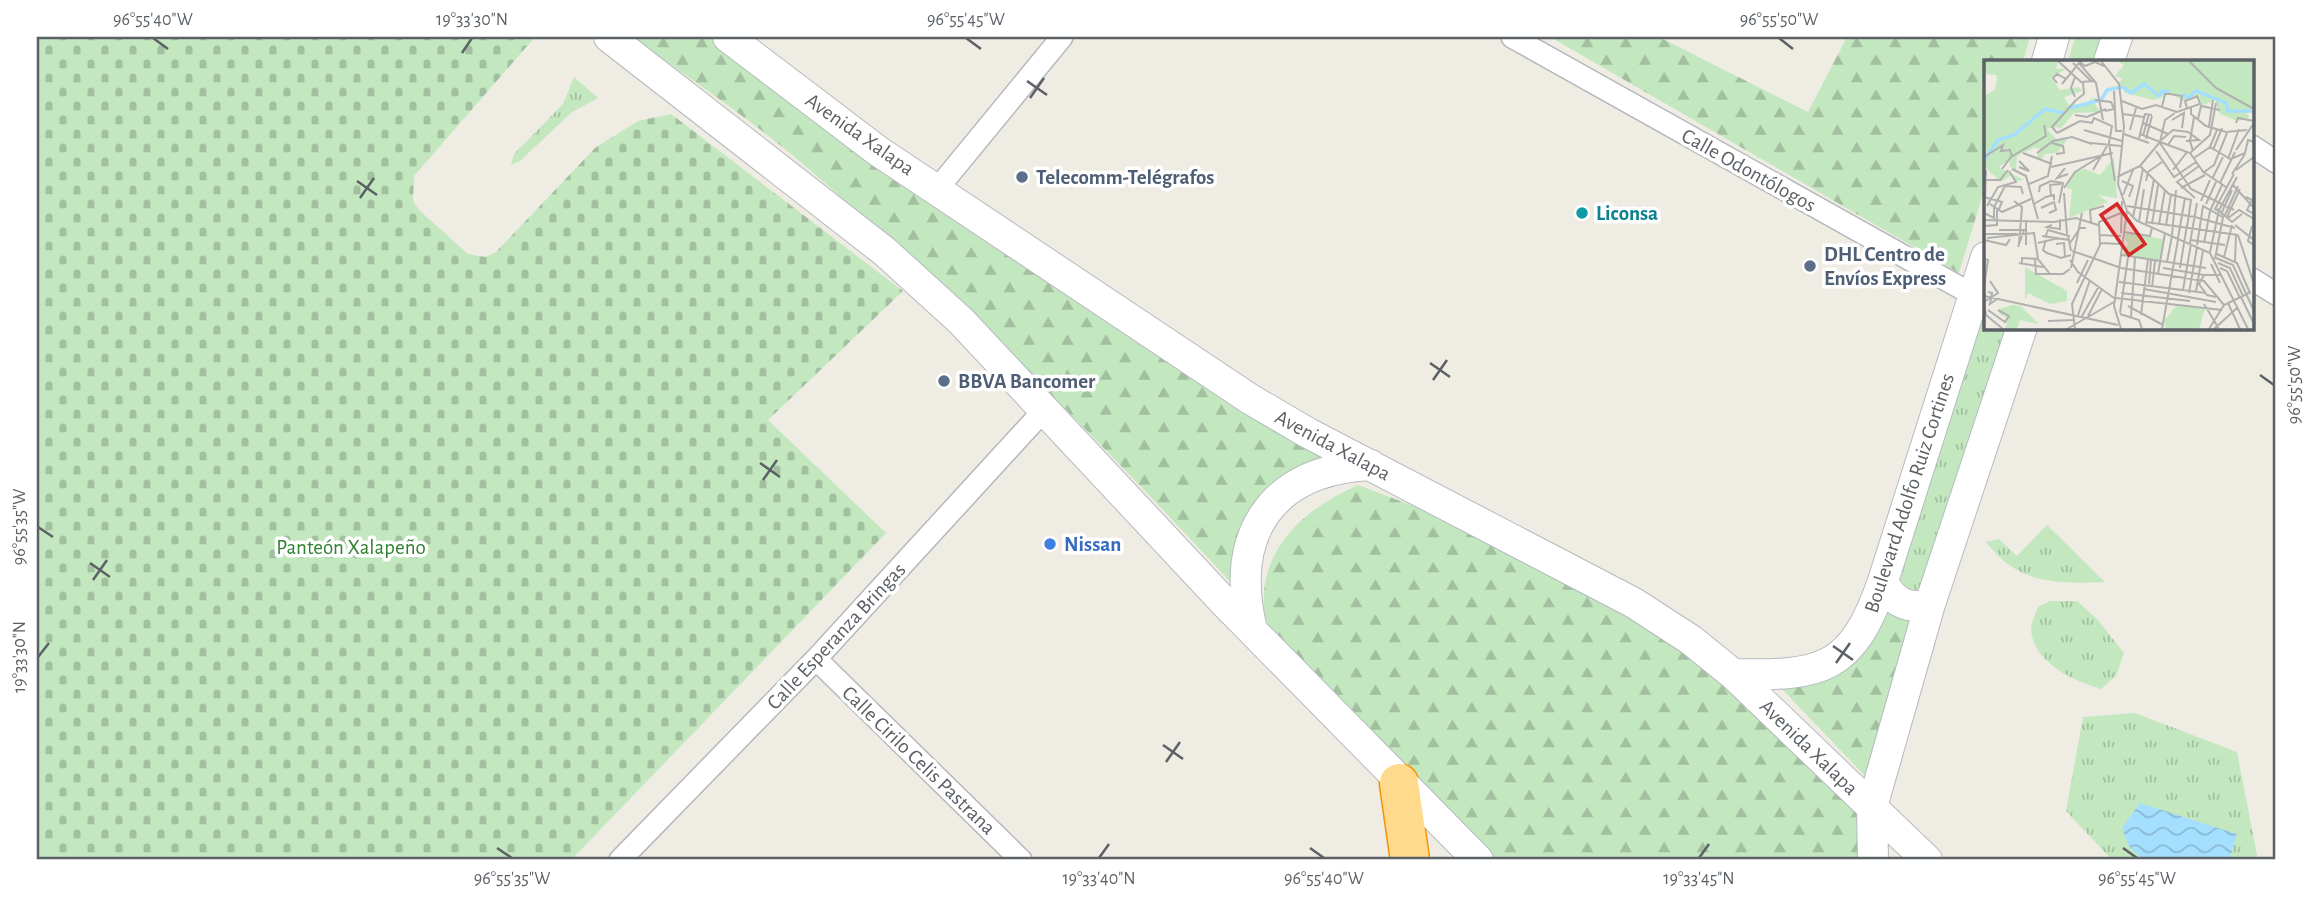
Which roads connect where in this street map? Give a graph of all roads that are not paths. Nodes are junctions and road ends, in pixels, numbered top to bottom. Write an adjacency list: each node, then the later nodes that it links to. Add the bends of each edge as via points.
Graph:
1 (609, 37): 15 (main road, via 884,251)
2 (728, 37): 9 (main road, Avenida Xalapa, via 878,151)
3 (1062, 37): 9 (street)
4 (1512, 37): 13 (street, Calle Odontólogos)
5 (2054, 37): 6 (main road)
6 (2047, 60)
7 (2254, 147): 8 (street)
8 (2276, 162)
9 (938, 188): 16 (main road, Avenida Xalapa, via 1220,380)
10 (1984, 271): 13 (main road, Boulevard Adolfo Ruiz Cortines)
11 (2254, 280): 12 (street)
12 (2276, 294)
13 (1980, 299): 17 (main road, Boulevard Adolfo Ruiz Cortines)
14 (2021, 329): 18 (main road)
15 (1046, 408): 19 (main road); 20 (street, Calle Esperanza Bringas)
16 (1371, 465): 19 (main road, via 1318,473 1294,485 1272,505 1248,551 1244,575); 21 (main road, Avenida Xalapa, via 1634,603)
17 (1883, 581): 18 (main road, via 1901,604); 21 (main road, Boulevard Adolfo Ruiz Cortines, via 1860,633 1824,667 1798,674)
18 (1930, 604): 23 (main road)
19 (1252, 630): 22 (main road)
20 (817, 659): 24 (street, Calle Esperanza Bringas); 25 (street, Calle Cirilo Celis Pastrana)
21 (1733, 674): 23 (main road, Avenida Xalapa)
22 (1399, 783): 26 (highway); 27 (main road)
23 (1872, 807): 28 (main road); 29 (main road, Avenida Xalapa)
24 (620, 860)
25 (1021, 860)
26 (1410, 860)
27 (1478, 860)
28 (1873, 860)
29 (1927, 860)

